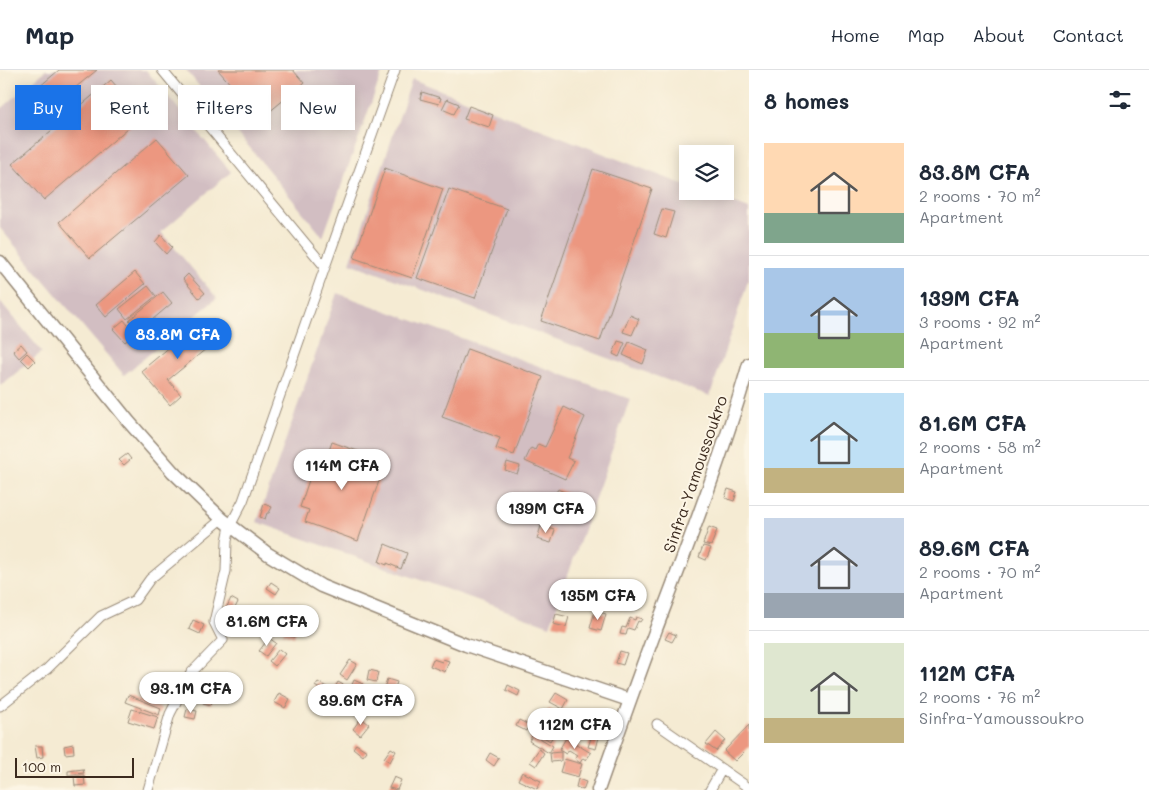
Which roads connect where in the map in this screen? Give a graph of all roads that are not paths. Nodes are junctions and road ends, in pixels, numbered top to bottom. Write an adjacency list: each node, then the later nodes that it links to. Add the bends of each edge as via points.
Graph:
1 (162, 70): 4 (street)
2 (395, 70): 4 (street)
3 (0, 262): 6 (street, via 129,422 173,472)
4 (325, 267): 6 (street, via 243,501)
5 (749, 364): 7 (street, Sinfra-Yamoussoukro, via 703,504)
6 (226, 523): 7 (street, via 268,554 321,586 466,645); 8 (street, via 150,579 135,600 101,616 47,669); 12 (street, via 226,571 214,622 223,640 191,673 170,714)
7 (630, 700): 13 (street, Sinfra-Yamoussoukro)
8 (0, 706)
9 (657, 724): 10 (street)
10 (722, 769): 11 (street); 14 (street)
11 (749, 788)
12 (148, 790)
13 (598, 790)
14 (710, 790)

